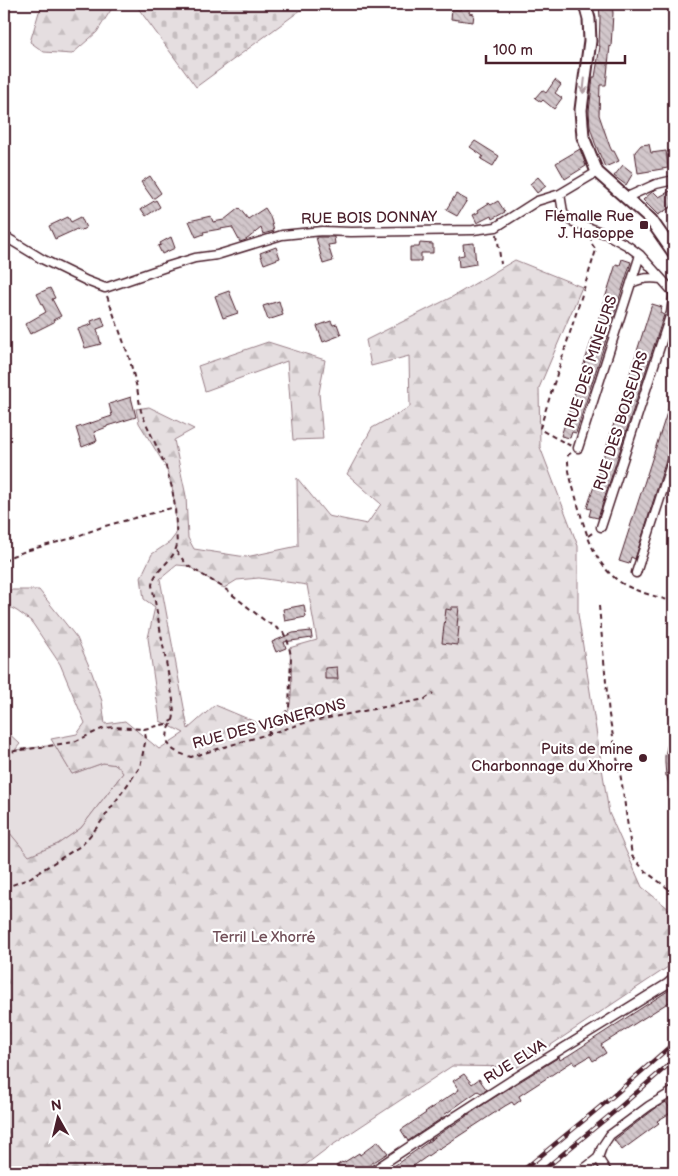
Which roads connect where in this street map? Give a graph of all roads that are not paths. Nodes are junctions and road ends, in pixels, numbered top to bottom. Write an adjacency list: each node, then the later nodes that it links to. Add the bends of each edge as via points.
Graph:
1 (585, 4): 2 (street, one-way to 2, via 590,41 581,110 584,137)
2 (597, 172): 4 (street, RUE BOIS DONNAY); 5 (street)
3 (674, 180): 5 (street)
4 (560, 194): 6 (street, RUE BOIS DONNAY, via 537,201 496,227 322,231 282,235 217,255 195,258 105,288); 8 (street, via 563,212 571,221 616,239)
5 (625, 198): 7 (street, via 651,220)
6 (4, 236)
7 (674, 253)
8 (640, 255): 9 (street); 10 (street, RUE DES MINEURS)
9 (661, 279): 10 (street, RUE DES MINEURS, via 643,278); 11 (street)
10 (631, 283): 13 (street, RUE DES MINEURS)
11 (674, 293): 12 (street, RUE DES BOISEURS)
12 (671, 323): 15 (street, RUE DES BOISEURS)
13 (578, 448)
14 (674, 455): 16 (street)
15 (601, 527)
16 (636, 574)
17 (674, 978): 20 (street, RUE ELVA)
18 (674, 1091): 19 (street, via 610,1135)
19 (598, 1158): 21 (street); 22 (street)
20 (371, 1172)
21 (580, 1172)
22 (607, 1172)

